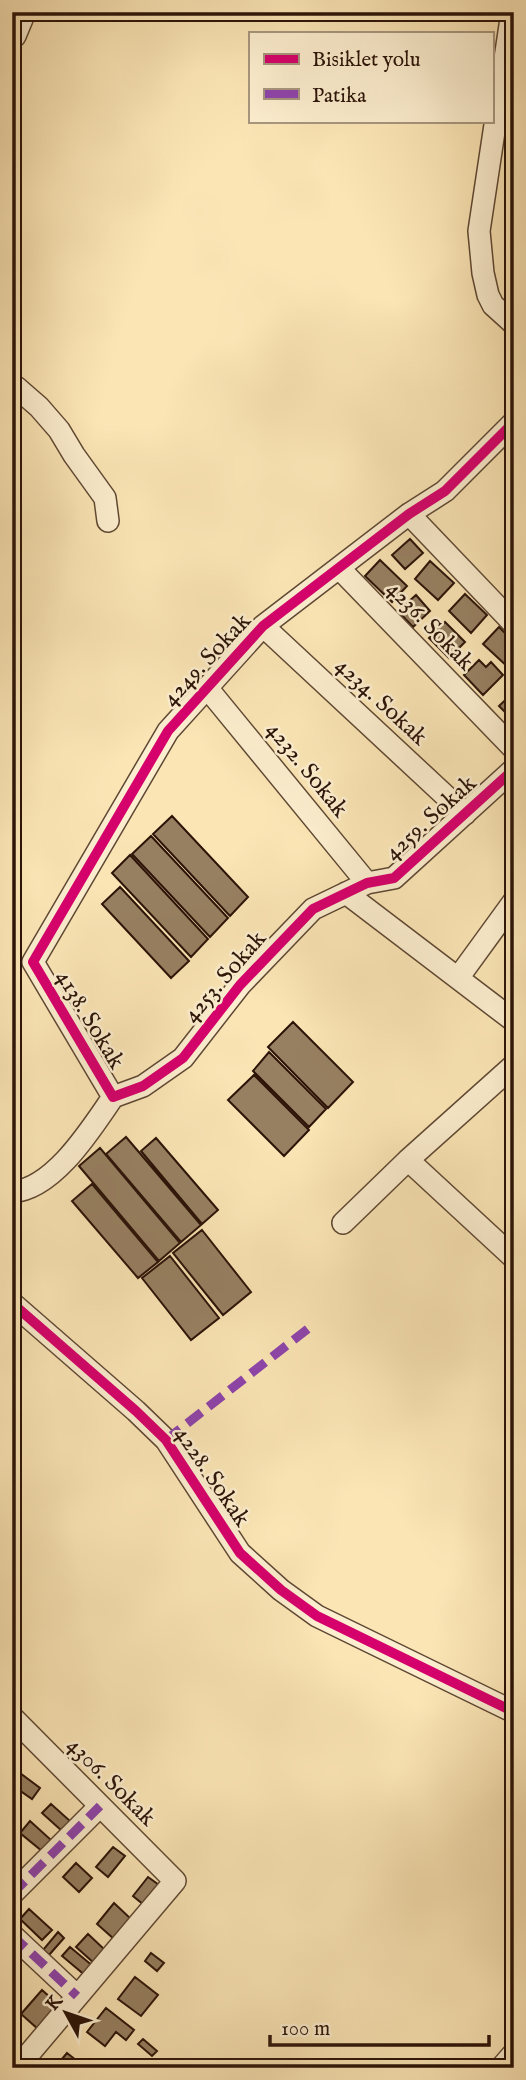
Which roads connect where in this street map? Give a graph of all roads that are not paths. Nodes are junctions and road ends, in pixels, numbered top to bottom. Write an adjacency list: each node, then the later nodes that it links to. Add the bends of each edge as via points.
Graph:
1 (25, 12): 3 (street)
2 (512, 12): 4 (street, via 480,231 488,295)
3 (12, 38)
4 (514, 324)
5 (12, 387): 8 (street, via 59,430 105,498)
6 (513, 425): 7 (street, 4249. Sokak, via 445,491)
7 (409, 514): 9 (street, 4249. Sokak); 10 (street)
8 (108, 521)
9 (339, 568): 11 (street, 4249. Sokak); 13 (street, 4236. Sokak)
10 (514, 624)
11 (263, 626): 12 (street, 4249. Sokak); 15 (street, 4234. Sokak)
12 (208, 689): 16 (street, 4232. Sokak); 19 (street, 4249. Sokak, via 168,731)
13 (514, 749)
14 (514, 769): 15 (street, 4259. Sokak)
15 (465, 814): 16 (street, 4259. Sokak, via 394,878)
16 (367, 883): 17 (street, 4253. Sokak)
17 (346, 893): 20 (street); 23 (street, 4253. Sokak, via 313,909 240,985 183,1058 144,1086)
18 (514, 901): 20 (street)
19 (33, 962): 23 (street, 4138. Sokak)
20 (458, 978): 21 (street)
21 (514, 1021)
22 (514, 1065): 24 (street)
23 (113, 1097): 25 (street, via 63,1162 39,1183)
24 (408, 1160): 26 (street); 27 (street)
25 (12, 1192)
26 (343, 1223)
27 (514, 1258)
28 (12, 1303): 29 (street, 4228. Sokak, via 166,1440 240,1553 281,1590 317,1616)
29 (514, 1712)
30 (12, 1717): 31 (street, 4306. Sokak)
31 (100, 1806): 32 (street); 34 (street, 4306. Sokak, via 175,1881)
32 (12, 1894)
33 (12, 1934): 34 (street)
34 (77, 1996): 36 (street)
35 (514, 2053): 37 (street)
36 (17, 2068)
37 (501, 2068)

